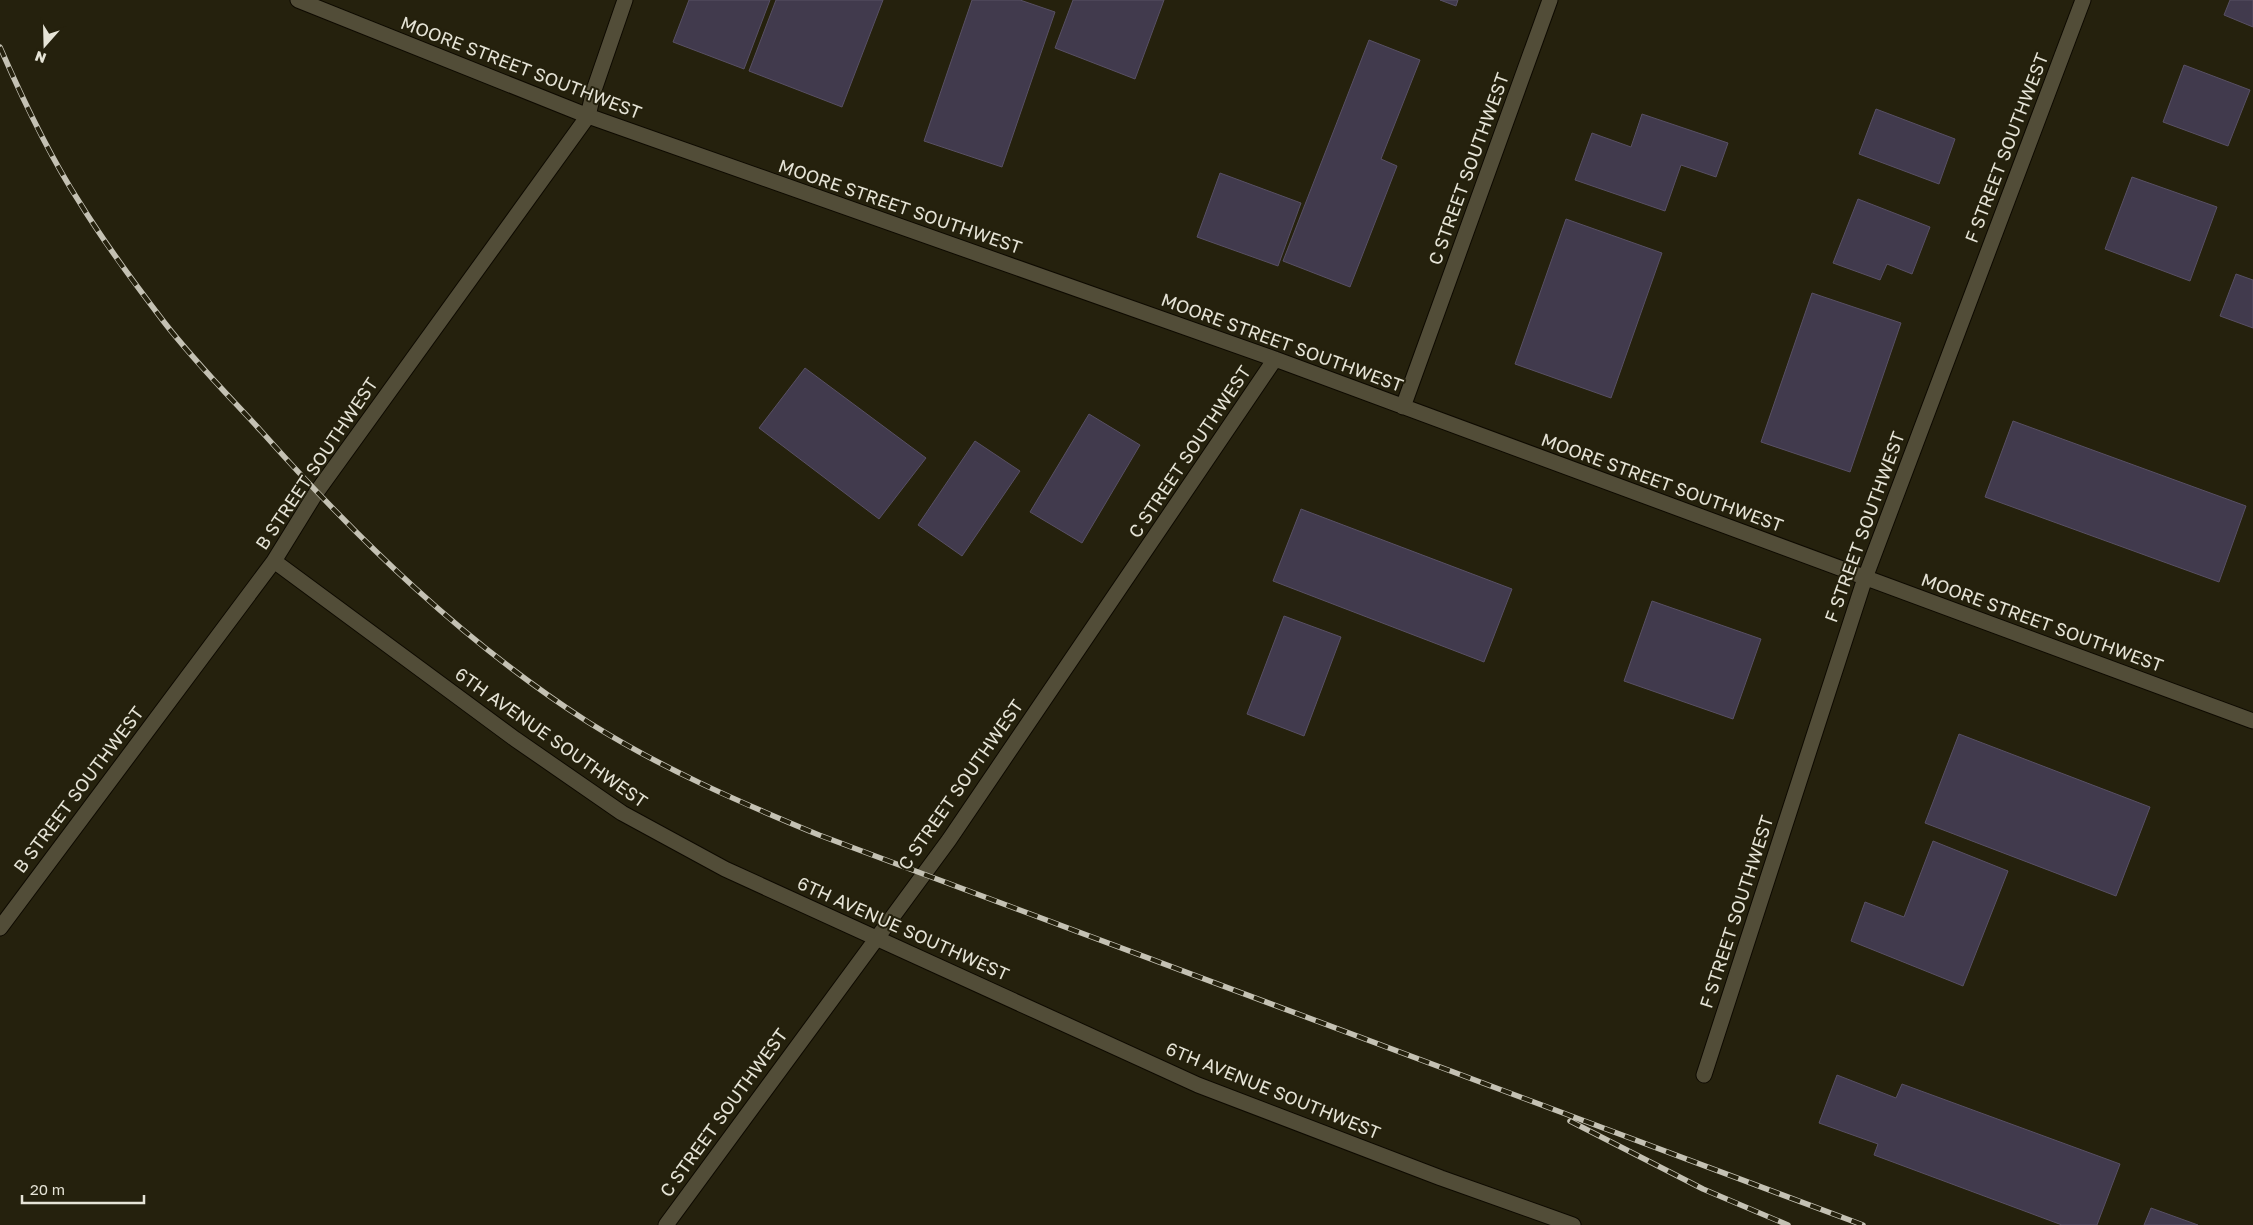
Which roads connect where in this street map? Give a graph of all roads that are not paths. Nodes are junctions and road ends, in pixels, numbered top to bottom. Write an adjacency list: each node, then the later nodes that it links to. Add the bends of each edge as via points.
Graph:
1 (298, 0): 5 (street, MOORE STREET SOUTHWEST)
2 (625, 0): 5 (street, B STREET SOUTHWEST)
3 (1550, 0): 7 (street, C STREET SOUTHWEST)
4 (2083, 0): 9 (street, F STREET SOUTHWEST)
5 (588, 116): 6 (street, MOORE STREET SOUTHWEST); 8 (street, B STREET SOUTHWEST, via 316,493)
6 (1275, 359): 7 (street, MOORE STREET SOUTHWEST); 12 (street, C STREET SOUTHWEST, via 948,840)
7 (1403, 407): 9 (street, MOORE STREET SOUTHWEST)
8 (274, 561): 11 (street, B STREET SOUTHWEST); 12 (street, 6TH AVENUE SOUTHWEST, via 515,739 622,813 725,869)
9 (1865, 578): 10 (street, MOORE STREET SOUTHWEST); 13 (street, F STREET SOUTHWEST)
10 (2253, 721)
11 (0, 928)
12 (877, 937): 14 (street, C STREET SOUTHWEST); 15 (street, 6TH AVENUE SOUTHWEST, via 1198,1085)
13 (1704, 1075)
14 (666, 1225)
15 (1573, 1225)

